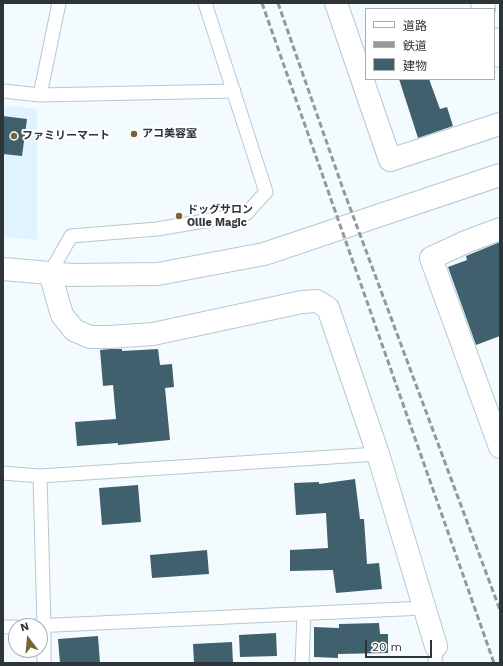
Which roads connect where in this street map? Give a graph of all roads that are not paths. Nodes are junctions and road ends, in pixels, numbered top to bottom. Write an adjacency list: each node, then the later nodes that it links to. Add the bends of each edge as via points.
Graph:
1 (59, 3): 8 (lane)
2 (205, 3): 7 (lane)
3 (336, 3): 9 (street, via 390,160)
4 (495, 42): 5 (street)
5 (500, 56)
6 (3, 91): 8 (lane)
7 (234, 91): 8 (lane); 13 (lane, via 266,192 246,214 157,229 71,236)
8 (40, 95)
9 (500, 124)
10 (500, 175): 13 (street, via 264,254 158,274)
11 (500, 229): 14 (street, via 468,240 431,258)
12 (3, 269): 13 (street)
13 (50, 273): 15 (street, via 62,315 74,330 90,337 153,334 302,302 317,302 328,308)
14 (500, 447)
15 (378, 454): 17 (lane); 18 (street)
16 (3, 473): 17 (lane)
17 (40, 476): 20 (lane)
18 (424, 608): 19 (lane); 22 (street)
19 (304, 614): 21 (lane); 23 (lane)
20 (39, 618)
21 (48, 626)
22 (436, 654)
23 (302, 663)

